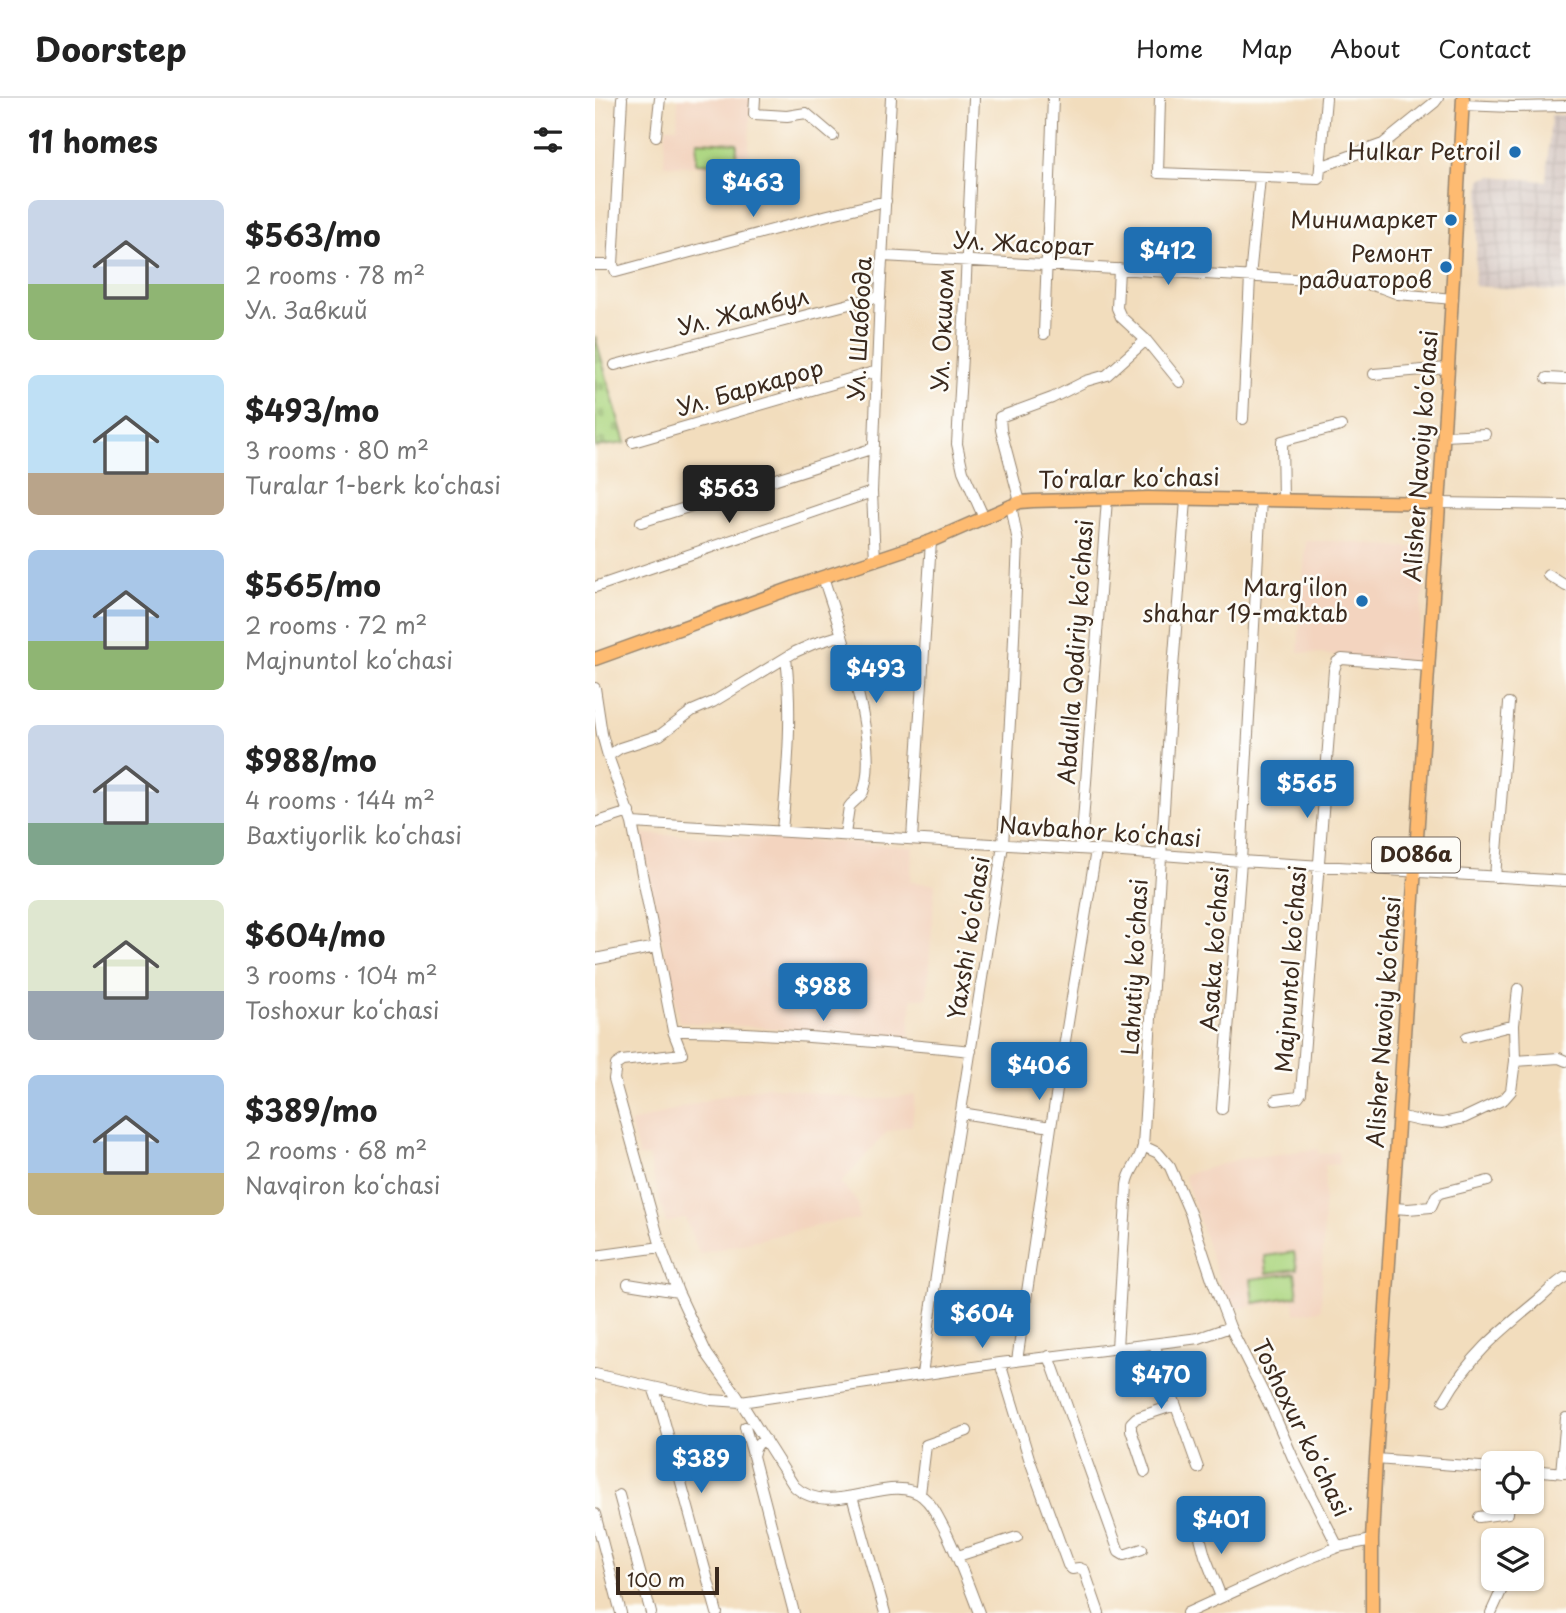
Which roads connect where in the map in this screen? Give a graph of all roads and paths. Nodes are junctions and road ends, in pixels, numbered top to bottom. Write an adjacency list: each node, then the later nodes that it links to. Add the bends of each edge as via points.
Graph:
1 (622, 98): 20 (street)
2 (660, 98): 12 (street)
3 (755, 98): 13 (street, via 754,114 806,113)
4 (891, 98): 16 (street, Ул. Шаббода)
5 (974, 98): 18 (street, Ул. Окшом)
6 (1053, 98): 21 (street)
7 (1160, 98): 15 (street, via 1158,173)
8 (1326, 98): 14 (street)
9 (1438, 98): 14 (street, via 1383,144)
10 (1462, 102): 11 (street); 25 (main road, Alisher Navoiy koʻchasi / D086a)
11 (1566, 106)
12 (656, 136)
13 (833, 136)
14 (1320, 167): 15 (street, via 1319,179)
15 (1260, 178): 23 (street)
16 (887, 201): 17 (street, Ул. Шаббода); 20 (street, via 616,272)
17 (883, 256): 18 (street, Ул. Жасорат); 24 (street, Ул. Шаббода)
18 (966, 261): 21 (street, Ул. Жасорат); 49 (street, Ул. Окшом, via 957,444 963,471)
19 (595, 265): 20 (street)
20 (613, 265)
21 (1047, 265): 22 (street, Ул. Жасорат); 26 (street)
22 (1119, 269): 23 (street, Ул. Жасорат); 27 (street, via 1117,308)
23 (1250, 277): 25 (street, Ул. Жасорат, via 1363,283 1398,294); 35 (street)
24 (880, 296): 28 (street, Ул. Жамбул); 30 (street, Ул. Шаббода)
25 (1453, 299): 29 (main road, Alisher Navoiy koʻchasi / D086a)
26 (1044, 334)
27 (1146, 340): 34 (street); 47 (street, Yaxshi koʻchasi, via 1107,375 1000,417)
28 (615, 365)
29 (1448, 368): 31 (street); 38 (main road, Alisher Navoiy koʻchasi / D086a)
30 (877, 371): 39 (street, Ул. Баркарор); 40 (street, Ул. Шаббода)
31 (1374, 374)
32 (1547, 378): 33 (street)
33 (1566, 379)
34 (1180, 382)
35 (1243, 419)
36 (1341, 426): 45 (street, via 1282,441)
37 (1485, 434): 38 (street)
38 (1444, 436): 46 (main road, Alisher Navoiy koʻchasi / D086a)
39 (633, 442)
40 (874, 447): 41 (street, Ул. Шаббода); 50 (street)
41 (872, 492): 52 (street, Ул. Шаббода); 56 (street)
42 (1107, 499): 43 (main road, Toʻralar koʻchasi); 47 (main road, Toʻralar koʻchasi); 71 (street, Abdulla Qodiriy koʻchasi)
43 (1187, 499): 44 (main road, Toʻralar koʻchasi); 73 (street, Lahutiy koʻchasi)
44 (1261, 499): 45 (main road, Toʻralar koʻchasi); 74 (street, Asaka koʻchasi)
45 (1283, 500): 46 (main road, Toʻralar koʻchasi)
46 (1439, 503): 48 (street, Toʻralar koʻchasi); 60 (main road, Alisher Navoiy koʻchasi / D086a)
47 (1016, 504): 49 (main road, Toʻralar koʻchasi); 70 (street, Yaxshi koʻchasi)
48 (1566, 505)
49 (984, 518): 51 (main road, Toʻralar koʻchasi)
50 (641, 522)
51 (931, 541): 52 (main road, Toʻralar koʻchasi); 69 (street)
52 (875, 561): 54 (main road, Toʻralar koʻchasi)
53 (1548, 575): 55 (street)
54 (823, 578): 57 (street); 59 (main road, Toʻralar koʻchasi)
55 (1566, 586)
56 (595, 587)
57 (842, 635): 58 (street); 68 (street, via 868,747 865,782 862,793 850,804)
58 (786, 658): 63 (street, via 692,711 660,735); 67 (street, via 790,734)
59 (595, 659)
60 (1429, 666): 75 (street, Majnuntol koʻchasi, via 1337,662); 76 (main road, Alisher Navoiy koʻchasi / D086a)
61 (595, 688): 63 (street)
62 (1509, 702): 77 (street)
63 (608, 756): 64 (street)
64 (629, 812): 65 (street); 66 (street)
65 (595, 823)
66 (632, 823): 67 (street, Navbahor koʻchasi); 79 (street)
67 (782, 831): 68 (street, Navbahor koʻchasi)
68 (845, 834): 69 (street, Navbahor koʻchasi)
69 (912, 839): 70 (street, Navbahor koʻchasi)
70 (1003, 845): 71 (street, Navbahor koʻchasi); 85 (street, Yaxshi koʻchasi)
71 (1081, 849): 72 (street, Navbahor koʻchasi)
72 (1096, 850): 73 (street, Navbahor koʻchasi); 92 (street)
73 (1161, 854): 74 (street, Navbahor koʻchasi); 93 (street, Lahutiy koʻchasi)
74 (1241, 861): 75 (street, Navbahor koʻchasi); 89 (street, Asaka koʻchasi)
75 (1319, 865): 76 (street, Navbahor koʻchasi); 88 (street, Majnuntol koʻchasi, via 1301,1093)
76 (1415, 871): 77 (street, Navbahor koʻchasi); 91 (main road, Alisher Navoiy koʻchasi / D086a)
77 (1496, 877): 78 (street, Navbahor koʻchasi)
78 (1566, 881)
79 (656, 947): 80 (street); 83 (street)
80 (595, 959)
81 (1517, 989): 82 (street)
82 (1514, 1025): 84 (street); 86 (street)
83 (673, 1031): 85 (street); 96 (street, via 682,1054 622,1060 614,1072)
84 (1467, 1037)
85 (971, 1051): 90 (street, Yaxshi koʻchasi)
86 (1515, 1061): 87 (street); 91 (street, via 1511,1091 1504,1099 1464,1118 1443,1123)
87 (1566, 1061)
88 (1276, 1100)
89 (1222, 1109)
90 (961, 1113): 92 (street); 108 (street, Yaxshi koʻchasi)
91 (1398, 1116): 95 (main road, Alisher Navoiy koʻchasi / D086a)
92 (1051, 1127): 105 (street)
93 (1143, 1146): 101 (street, Toshoxur koʻchasi, via 1158,1153 1170,1167); 103 (street, Lahutiy koʻchasi, via 1128,1178)
94 (1488, 1181): 95 (street, via 1440,1193 1431,1207)
95 (1394, 1208): 118 (main road, Alisher Navoiy koʻchasi / D086a)
96 (661, 1247): 97 (street); 100 (street)
97 (595, 1256)
98 (1566, 1277): 110 (street, via 1487,1343)
99 (628, 1284): 100 (street)
100 (678, 1292): 111 (street, via 707,1354)
101 (1230, 1327): 102 (street, Toshoxur koʻchasi, via 1199,1338); 133 (street, Toshoxur koʻchasi)
102 (1154, 1344): 103 (street, Toshoxur koʻchasi); 112 (street)
103 (1117, 1348): 104 (street, Toshoxur koʻchasi)
104 (1049, 1356): 105 (street, Toshoxur koʻchasi); 134 (street, via 1119,1552 1124,1555)
105 (1017, 1360): 106 (street, Toshoxur koʻchasi)
106 (1000, 1363): 108 (street, Toshoxur koʻchasi); 144 (street, via 1068,1565 1084,1570)
107 (595, 1374): 109 (street, Toshoxur koʻchasi)
108 (922, 1374): 111 (street, Toshoxur koʻchasi)
109 (653, 1387): 111 (street, Toshoxur koʻchasi); 140 (street)
110 (1444, 1401)
111 (741, 1402): 116 (street)
112 (1175, 1405): 120 (street); 122 (street, via 1131,1423)
113 (1566, 1418): 123 (street)
114 (745, 1427): 117 (street)
115 (967, 1431): 124 (street, via 926,1445)
116 (765, 1439): 117 (street); 126 (street, via 799,1490 824,1499)
117 (753, 1456): 141 (street)
118 (1376, 1459): 119 (street); 132 (main road, Alisher Navoiy koʻchasi / D086a)
119 (1481, 1467)
120 (1198, 1468)
121 (1544, 1471): 123 (street)
122 (1145, 1472)
123 (1564, 1473)
124 (920, 1494): 126 (street, via 892,1489); 135 (street, via 936,1513)
125 (619, 1495): 139 (street)
126 (852, 1496): 142 (street)
127 (595, 1514): 138 (street)
128 (1502, 1514): 129 (street)
129 (1479, 1517)
130 (1196, 1522): 137 (street)
131 (1017, 1537): 135 (street)
132 (1372, 1540): 133 (street); 146 (main road, Alisher Navoiy koʻchasi / D086a)
133 (1338, 1547): 137 (street)
134 (1142, 1549)
135 (958, 1556): 143 (street)
136 (1501, 1591): 147 (street)
137 (1221, 1597): 145 (street)
138 (621, 1613)
139 (651, 1613)
140 (717, 1613)
141 (794, 1613)
142 (885, 1613)
143 (979, 1613)
144 (1099, 1613)
145 (1187, 1613)
146 (1372, 1613)
147 (1491, 1613)

